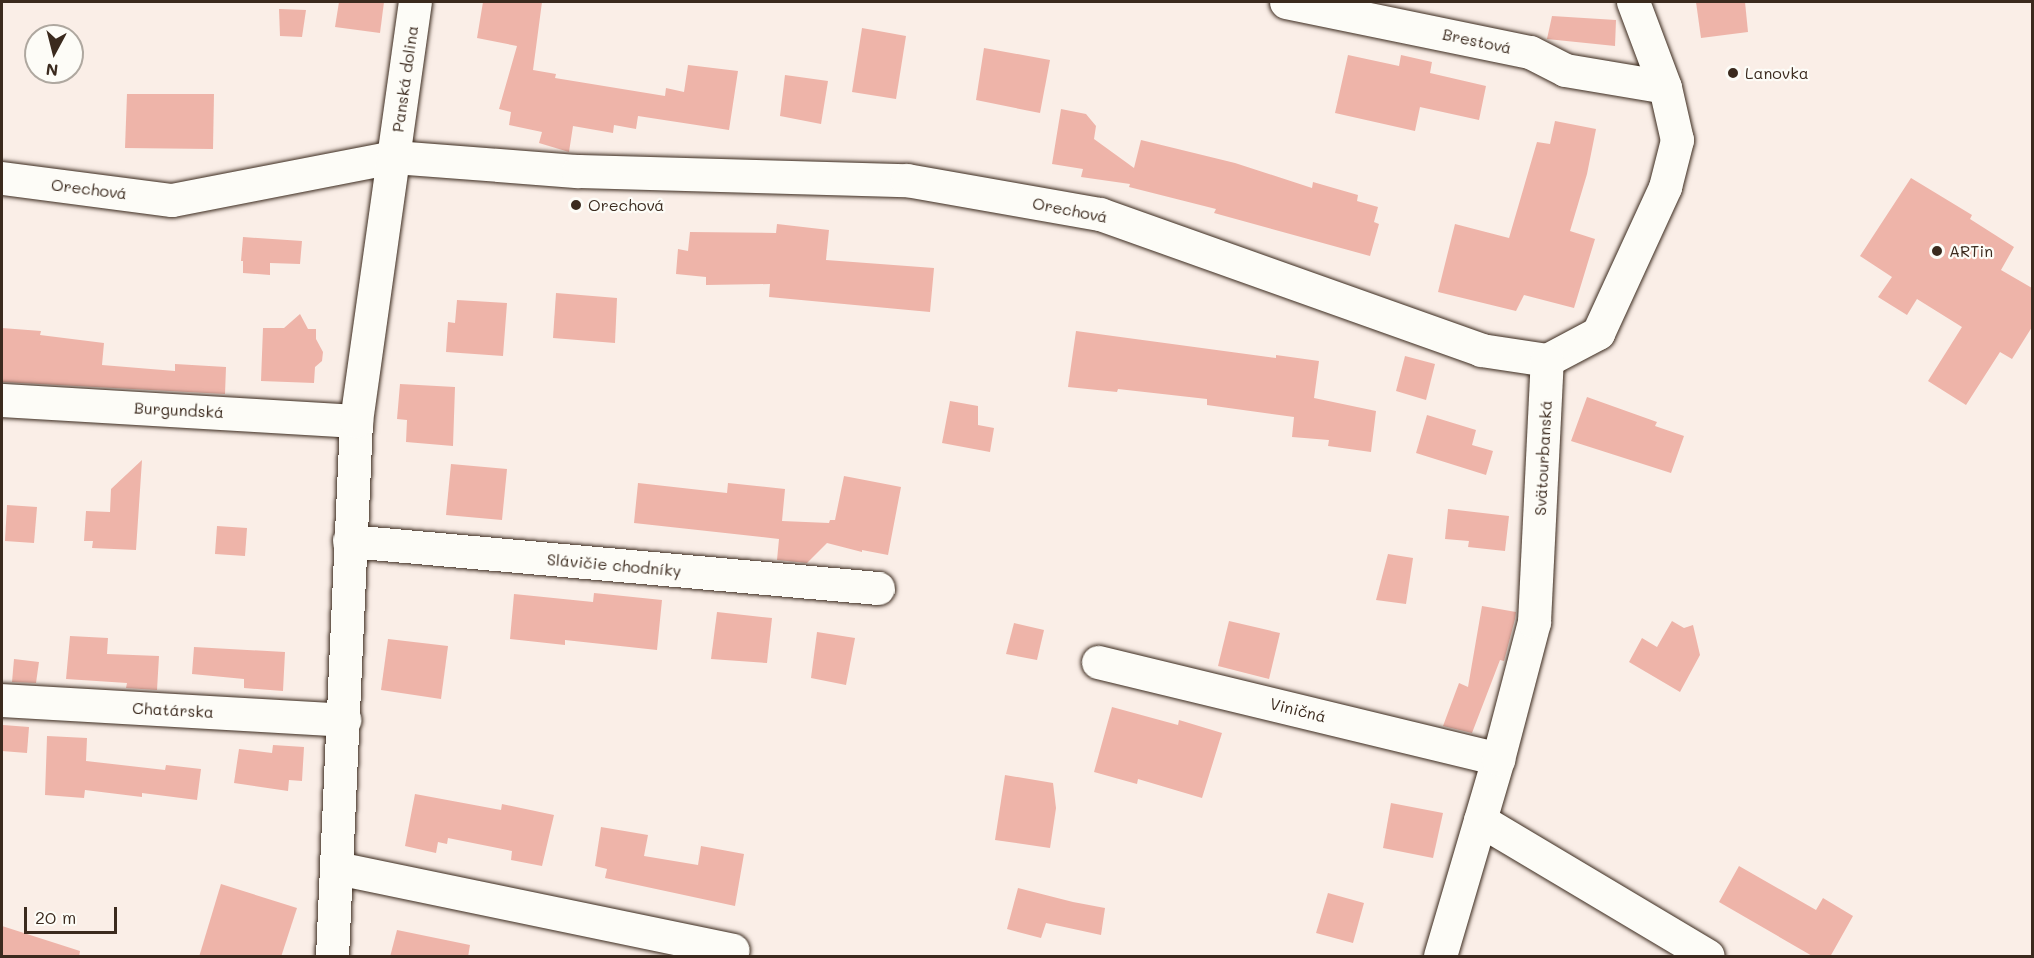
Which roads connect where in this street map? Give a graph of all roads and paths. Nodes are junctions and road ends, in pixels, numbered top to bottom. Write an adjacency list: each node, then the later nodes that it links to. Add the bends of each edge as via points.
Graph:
1 (415, 2): 5 (street, Panská dolina)
2 (1286, 2): 4 (street, Brestová, via 1530,52 1565,70)
3 (1633, 2): 4 (street)
4 (1665, 87): 7 (street, via 1677,140 1665,187 1598,333)
5 (394, 157): 6 (street, Orechová, via 172,200); 7 (street, Orechová, via 578,171 907,180 1100,214 1481,350); 9 (street)
6 (2, 178)
7 (1547, 360): 15 (street, Svätourbanská, via 1534,622)
8 (2, 400): 9 (street, Burgundská)
9 (356, 421): 10 (street)
10 (349, 541): 11 (street, Slávičie chodníky); 14 (street)
11 (879, 588)
12 (1098, 662): 15 (street, Viničná)
13 (2, 700): 14 (street, Chatárska)
14 (344, 720): 17 (street)
15 (1498, 759): 16 (street, Svätourbanská)
16 (1480, 820): 20 (street, Svätourbanská); 21 (street)
17 (337, 868): 18 (street); 19 (street)
18 (733, 950)
19 (332, 957)
20 (1440, 957)
21 (1708, 957)

